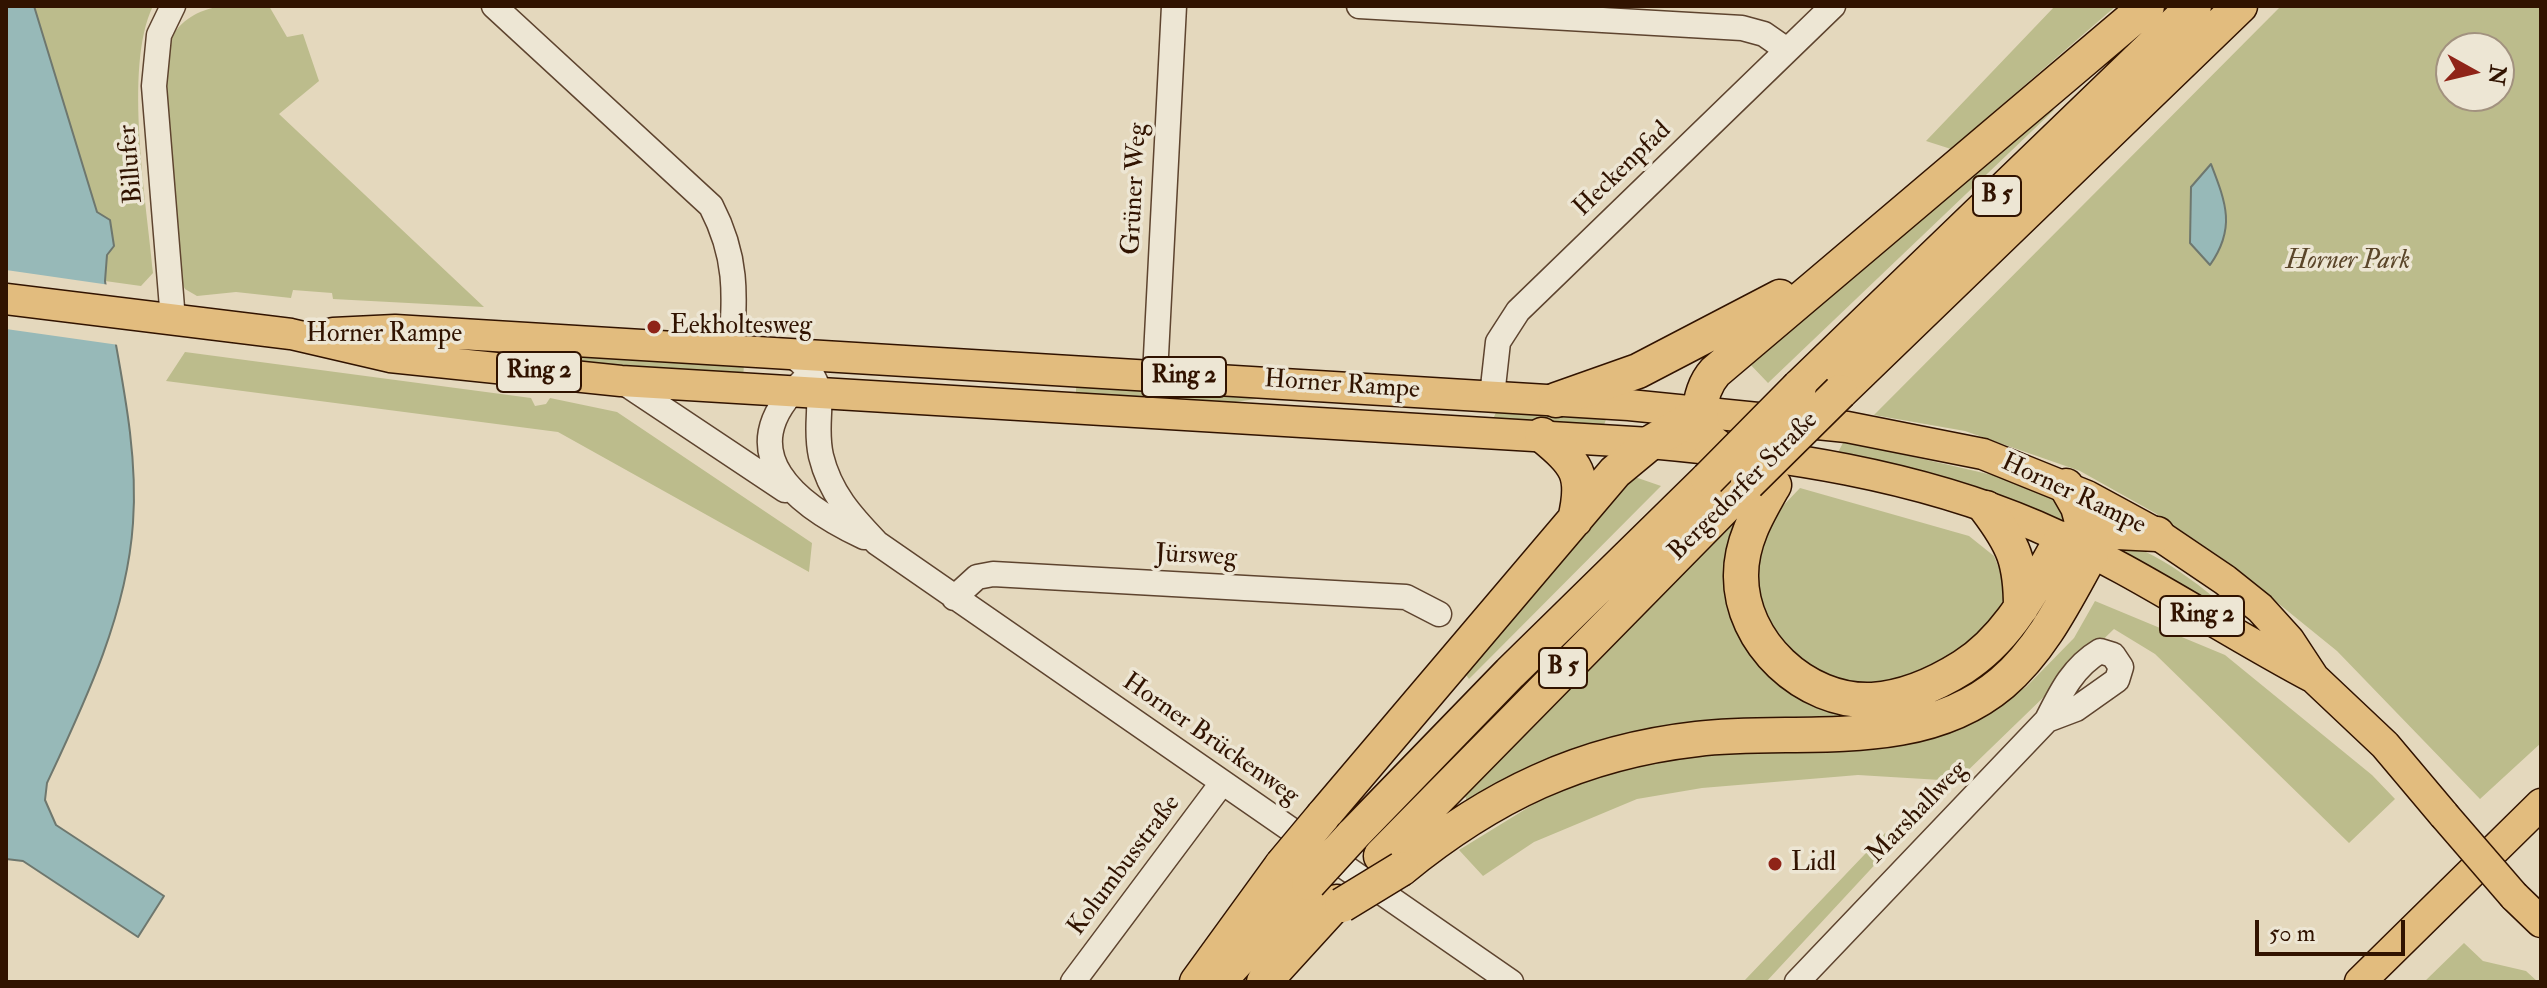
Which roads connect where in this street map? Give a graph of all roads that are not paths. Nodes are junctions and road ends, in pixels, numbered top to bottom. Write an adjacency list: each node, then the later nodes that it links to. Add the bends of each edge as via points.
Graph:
1 (173, 6): 12 (street, Billufer, via 159,35 154,86)
2 (494, 6): 14 (street, via 711,206 733,261)
3 (1174, 6): 15 (street, Grüner Weg)
4 (1359, 6): 9 (street, via 1742,28 1764,34)
5 (1833, 6): 9 (street, Heckenpfad)
6 (2147, 6): 10 (highway, B 5)
7 (2194, 6): 24 (highway, Bergedorfer Straße / B 5, bridge)
8 (2240, 6): 25 (highway, Bergedorfer Straße / B 5, via 1897,338)
9 (1787, 50): 18 (street, Heckenpfad, via 1518,311 1498,342)
10 (1830, 271): 19 (highway, via 1677,353); 20 (highway, via 1715,372 1704,389)
11 (6, 299): 12 (main road, Horner Rampe / Ring 2)
12 (173, 320): 13 (main road, Horner Rampe / Ring 2)
13 (291, 334): 14 (main road, Horner Rampe / Ring 2, via 395,330); 17 (main road, Horner Rampe / Ring 2, via 390,357)
14 (731, 352): 16 (main road, Horner Rampe / Ring 2)
15 (1155, 375): 16 (main road, Horner Rampe / Ring 2, via 848,358); 18 (main road, Horner Rampe / Ring 2)
16 (804, 379): 17 (main road, Horner Rampe / Ring 2); 21 (main road, Horner Rampe / Ring 2); 27 (street, Horner Brückenweg, via 773,424 772,451 780,476); 32 (street, Horner Brückenweg, via 829,481 842,507)
17 (621, 381): 27 (street, Horner Brückenweg)
18 (1492, 396): 19 (main road, Horner Rampe / Ring 2); 21 (main road)
19 (1556, 400): 20 (main road, Horner Rampe / Ring 2)
20 (1700, 413): 23 (highway); 24 (highway); 26 (main road, Horner Rampe / Ring 2, via 1885,434 1983,454)
21 (1474, 432): 22 (main road, Horner Rampe / Ring 2)
22 (1542, 435): 23 (main road, Horner Rampe / Ring 2); 29 (highway, via 1577,469)
23 (1650, 443): 24 (main road, Horner Rampe / Ring 2); 29 (highway, via 1615,472)
24 (1715, 464): 28 (main road, Horner Rampe / Ring 2, via 1851,470); 41 (highway, Bergedorfer Straße / B 5, bridge, via 1352,836)
25 (1761, 484): 34 (highway, via 1741,574 1742,597 1759,639 1795,676 1815,687 1856,699 1916,691 1980,654); 40 (highway, Bergedorfer Straße / B 5)
26 (2066, 486): 30 (main road, Horner Rampe / Ring 2); 31 (highway, via 2078,507)
27 (798, 499): 32 (street, Horner Brückenweg, via 824,519)
28 (1986, 508): 31 (main road, Horner Rampe / Ring 2); 34 (highway, via 2018,559)
29 (1575, 520): 41 (highway, bridge, via 1323,816)
30 (2157, 534): 31 (highway); 36 (main road, Horner Rampe / Ring 2, via 2260,608)
31 (2080, 542): 34 (highway); 36 (main road, Horner Rampe / Ring 2); 40 (highway, via 2055,618 2027,657 2002,684 1962,706 1882,731 1697,739 1590,761 1488,805)
32 (877, 543): 33 (street, Horner Brückenweg)
33 (954, 598): 35 (street, Jürsweg, via 977,577 993,574 1406,597); 38 (street, Horner Brückenweg)
34 (2021, 608)
35 (1439, 614)
36 (2314, 678): 42 (main road, Horner Rampe / Ring 2, bridge, via 2385,745)
37 (2047, 720): 48 (street, Marshallweg)
38 (1222, 783): 43 (street, Kolumbusstraße); 47 (street, Horner Brückenweg)
39 (2541, 804): 49 (main road)
40 (1391, 862): 41 (highway, bridge)
41 (1318, 895): 44 (highway); 45 (highway, B 5); 46 (highway, B 5)
42 (2541, 922)
43 (1073, 982)
44 (1197, 982)
45 (1218, 982)
46 (1264, 982)
47 (1511, 982)
48 (1797, 982)
49 (2360, 982)

